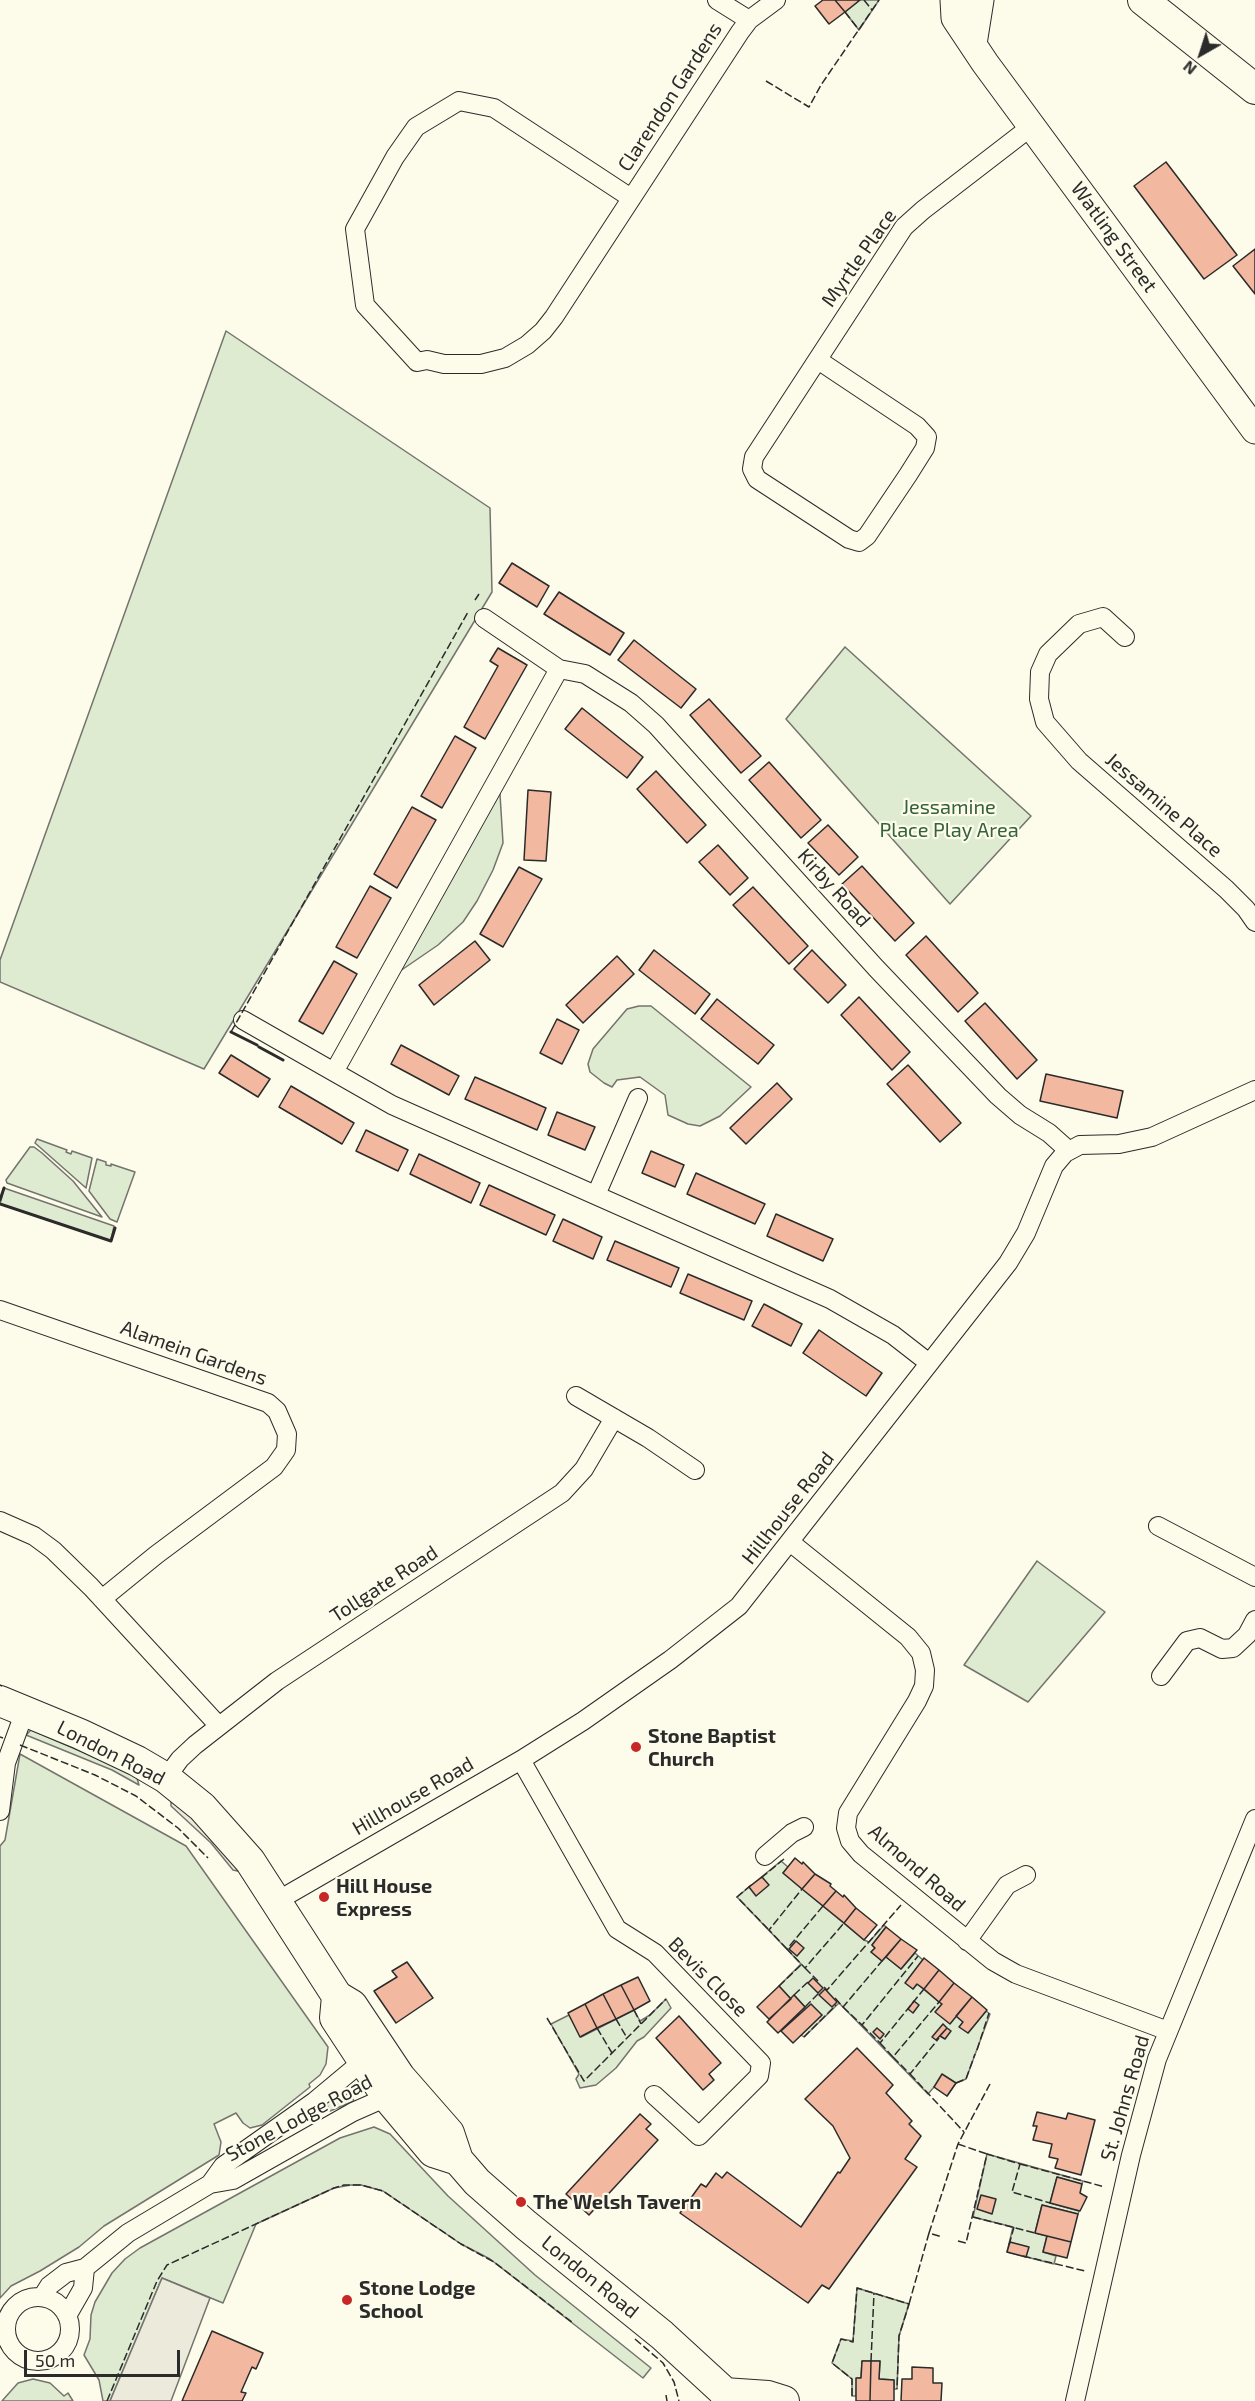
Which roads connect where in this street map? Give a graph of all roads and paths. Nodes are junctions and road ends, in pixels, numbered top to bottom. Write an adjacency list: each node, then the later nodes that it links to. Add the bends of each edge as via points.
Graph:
1 (717, 0): 6 (street)
2 (776, 0): 6 (street, Clarendon Gardens)
3 (954, 0): 7 (main road, Watling Street, via 955,18)
4 (980, 0): 7 (main road)
5 (1143, 0): 8 (main road)
6 (749, 20): 10 (street, Clarendon Gardens)
7 (973, 44): 9 (main road, Watling Street)
8 (1255, 89)
9 (1032, 126): 11 (street, Myrtle Place, via 904,227); 12 (main road, Watling Street)
10 (631, 198): 10 (street, Clarendon Gardens, via 543,331 505,358 472,364 417,362 365,305 355,229 416,127 459,101 494,108)
11 (818, 360): 11 (street, Myrtle Place, via 754,457 752,471 803,510 859,542 908,475 925,448 927,437 922,429)
12 (1255, 430)
13 (483, 618): 15 (street, Kirby Road)
14 (1125, 637): 16 (street, Jessamine Place, via 1103,617 1080,624 1048,654 1040,672 1039,699 1045,722 1079,761 1226,889)
15 (559, 669): 18 (street); 21 (street, Kirby Road, via 585,674 631,703 656,725 998,1096)
16 (1255, 922)
17 (243, 1020): 18 (street)
18 (334, 1072): 22 (street, via 392,1105)
19 (1255, 1090): 21 (street, via 1152,1137 1119,1144 1080,1145)
20 (638, 1098): 22 (street)
21 (1068, 1150): 24 (street, Hillhouse Road, via 1056,1162 1012,1257)
22 (596, 1195): 24 (street, via 831,1299 893,1335)
23 (0, 1310): 32 (street, Alamein Gardens, via 262,1401 274,1407 287,1434 286,1450 274,1467)
24 (929, 1363): 30 (street, Hillhouse Road)
25 (576, 1396): 26 (street)
26 (614, 1418): 27 (street); 36 (street, Tollgate Road, via 584,1469 562,1493 303,1664)
27 (695, 1470)
28 (0, 1521): 32 (street, via 34,1536)
29 (1158, 1526): 31 (street)
30 (790, 1542): 37 (street, Hillhouse Road, via 748,1597 719,1623 584,1721); 45 (street, Almond Road, via 908,1637 921,1653 924,1686 855,1799 846,1828 850,1841 861,1854)
31 (1255, 1577)
32 (102, 1599): 36 (street)
33 (1255, 1620): 34 (street, via 1233,1648 1222,1649 1200,1638 1187,1641)
34 (1161, 1676)
35 (12, 1706): 38 (main road, London Road, via 119,1752); 39 (street)
36 (219, 1726): 38 (street, Tollgate Road, via 180,1759)
37 (521, 1760): 44 (street, Hillhouse Road); 49 (street, Bevis Close, via 617,1929 655,1953 762,2063 759,2076 699,2136)
38 (166, 1778): 44 (main road, London Road, via 202,1807 232,1839)
39 (0, 1811)
40 (1255, 1819): 46 (street, St. Johns Road)
41 (804, 1827): 42 (street)
42 (765, 1856)
43 (1026, 1875): 45 (street, via 1007,1885)
44 (277, 1901): 47 (main road, London Road, via 337,1996 335,2018)
45 (967, 1941): 46 (street, Almond Road, via 1016,1974)
46 (1168, 2031): 56 (street, St. Johns Road, via 1131,2155)
47 (371, 2055): 48 (main road, London Road); 50 (street, Stone Lodge Road, via 224,2166)
48 (394, 2087): 50 (street, Stone Lodge Road, via 233,2180); 54 (main road, London Road, via 449,2133 458,2160 477,2182 692,2361)
49 (654, 2095)
50 (210, 2184): 51 (street, Stone Lodge Road, via 128,2233)
51 (85, 2268): 52 (street, Stone Lodge Road, via 66,2273); 53 (street, Stone Lodge Road, via 83,2288)
52 (42, 2297): 53 (street, via 52,2300); 53 (street, Stone Lodge Road, via 17,2304 7,2319 10,2345 21,2356 37,2361 56,2355 67,2342)
53 (68, 2316)
54 (726, 2399): 55 (main road, London Road, via 768,2396)
55 (784, 2401)
56 (1075, 2401)

